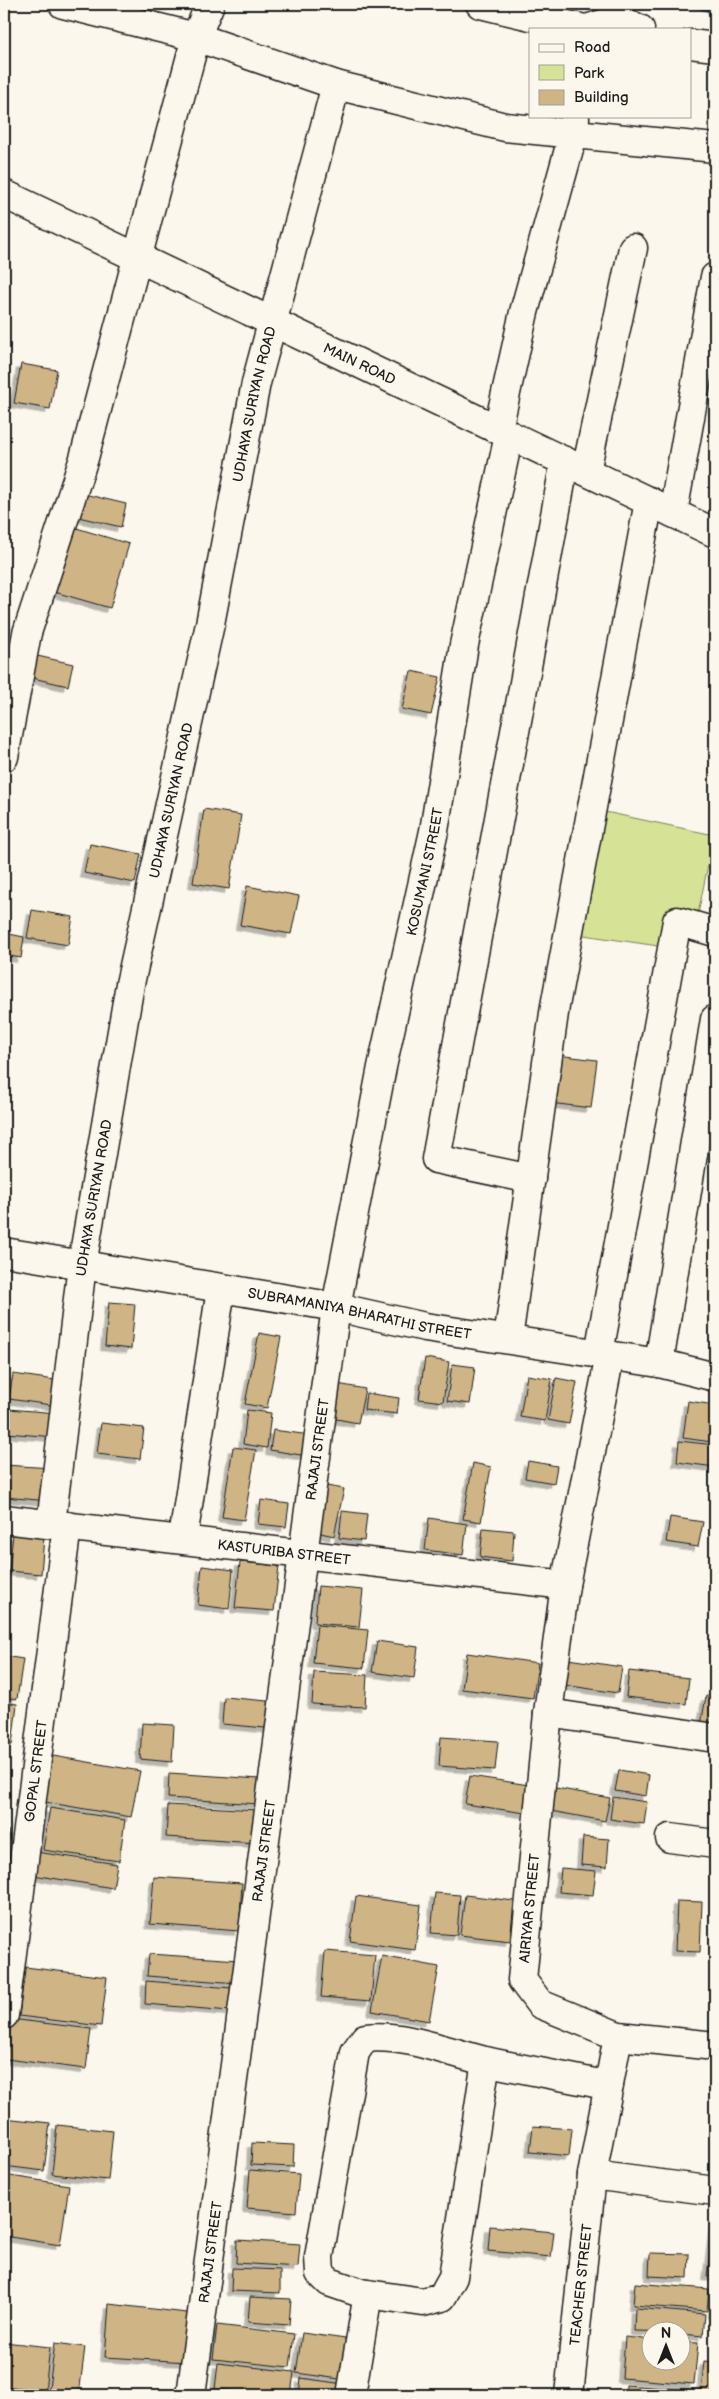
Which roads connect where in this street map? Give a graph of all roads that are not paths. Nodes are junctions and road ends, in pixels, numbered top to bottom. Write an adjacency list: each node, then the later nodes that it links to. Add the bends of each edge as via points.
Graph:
1 (63, 4): 7 (street)
2 (210, 4): 7 (street)
3 (480, 4): 4 (street)
4 (582, 28)
5 (589, 28): 6 (street, via 618,19)
6 (638, 28)
7 (196, 37): 10 (street); 15 (street)
8 (692, 44): 9 (street)
9 (715, 47)
10 (336, 85): 11 (street, via 505,127); 17 (street, UDHAYA SURIYAN ROAD)
11 (574, 126): 12 (street); 18 (street, KOSUMANI STREET, via 524,312)
12 (715, 148)
13 (4, 194): 15 (street, MAIN ROAD)
14 (633, 248): 19 (street)
15 (136, 258): 17 (street, MAIN ROAD); 22 (street, via 84,458 27,633)
16 (715, 277): 20 (street)
17 (272, 323): 18 (street, MAIN ROAD); 27 (street, UDHAYA SURIYAN ROAD, via 256,383 210,624 130,984)
18 (503, 432): 19 (street, MAIN ROAD); 29 (street, KOSUMANI STREET, via 434,831 382,1067)
19 (575, 466): 20 (street, MAIN ROAD); 25 (street, via 436,1159)
20 (661, 507): 21 (street, MAIN ROAD); 25 (street, via 555,1006)
21 (715, 533)
22 (4, 757)
23 (715, 932): 31 (street, AIRIYAR STREET, via 677,921)
24 (715, 1018): 32 (street)
25 (531, 1178): 30 (street)
26 (4, 1252): 27 (street, SUBRAMANIYA BHARATHI STREET)
27 (82, 1264): 28 (street, SUBRAMANIYA BHARATHI STREET); 35 (street, UDHAYA SURIYAN ROAD)
28 (221, 1289): 29 (street, SUBRAMANIYA BHARATHI STREET); 36 (street)
29 (336, 1307): 30 (street, SUBRAMANIYA BHARATHI STREET); 37 (street, RAJAJI STREET)
30 (508, 1340): 31 (street, SUBRAMANIYA BHARATHI STREET)
31 (604, 1354): 32 (street, SUBRAMANIYA BHARATHI STREET); 38 (street, AIRIYAR STREET)
32 (659, 1363): 33 (street, SUBRAMANIYA BHARATHI STREET)
33 (715, 1377)
34 (4, 1519): 35 (street, KASTURIBA STREET)
35 (59, 1525): 36 (street, KASTURIBA STREET); 43 (street, GOPAL STREET)
36 (183, 1538): 37 (street, KASTURIBA STREET)
37 (302, 1552): 38 (street, KASTURIBA STREET); 51 (street, RAJAJI STREET)
38 (565, 1585): 39 (street, AIRIYAR STREET)
39 (548, 1713): 40 (street); 44 (street, AIRIYAR STREET, via 522,1980 540,2004)
40 (715, 1738)
41 (670, 1838): 42 (street)
42 (715, 1844)
43 (4, 2015)
44 (618, 2036): 45 (street, AIRIYAR STREET); 47 (street)
45 (715, 2046)
46 (486, 2061): 47 (street); 50 (street, via 453,2277 442,2297 423,2302); 50 (street, via 382,2036 365,2038 355,2052 319,2258 320,2273 328,2282)
47 (609, 2086): 48 (street)
48 (592, 2175): 49 (street); 53 (street, TEACHER STREET)
49 (715, 2191)
50 (368, 2294): 52 (street)
51 (191, 2395)
52 (351, 2395)
53 (569, 2395)

